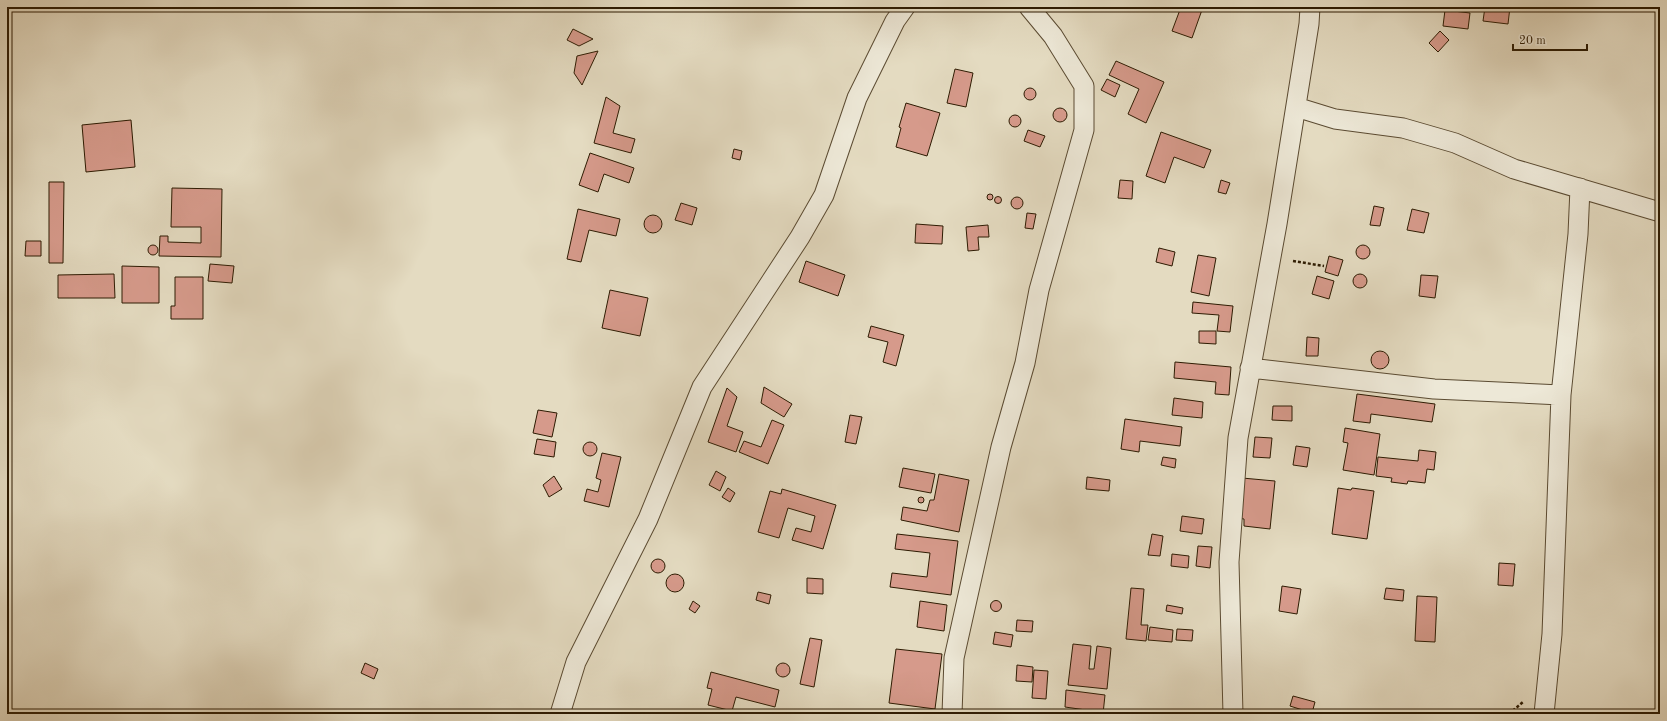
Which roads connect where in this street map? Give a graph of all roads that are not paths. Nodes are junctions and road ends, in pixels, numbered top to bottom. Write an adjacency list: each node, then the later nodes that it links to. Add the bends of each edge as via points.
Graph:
1 (905, 7): 9 (street, via 895,21 858,98 824,195 800,237 702,388 648,519 576,662)
2 (1028, 7): 10 (street, via 1053,36 1084,86 1084,130 1039,290 1025,363 1001,447 954,658)
3 (1310, 7): 4 (street)
4 (1296, 107): 5 (street, via 1336,119 1403,128 1455,143 1514,169); 7 (street)
5 (1580, 188): 6 (street); 8 (street)
6 (1660, 212)
7 (1250, 368): 8 (street, via 1434,389); 11 (street, via 1238,438 1229,562)
8 (1562, 395): 12 (street, via 1552,634)
9 (560, 714)
10 (952, 714)
11 (1233, 714)
12 (1544, 714)

